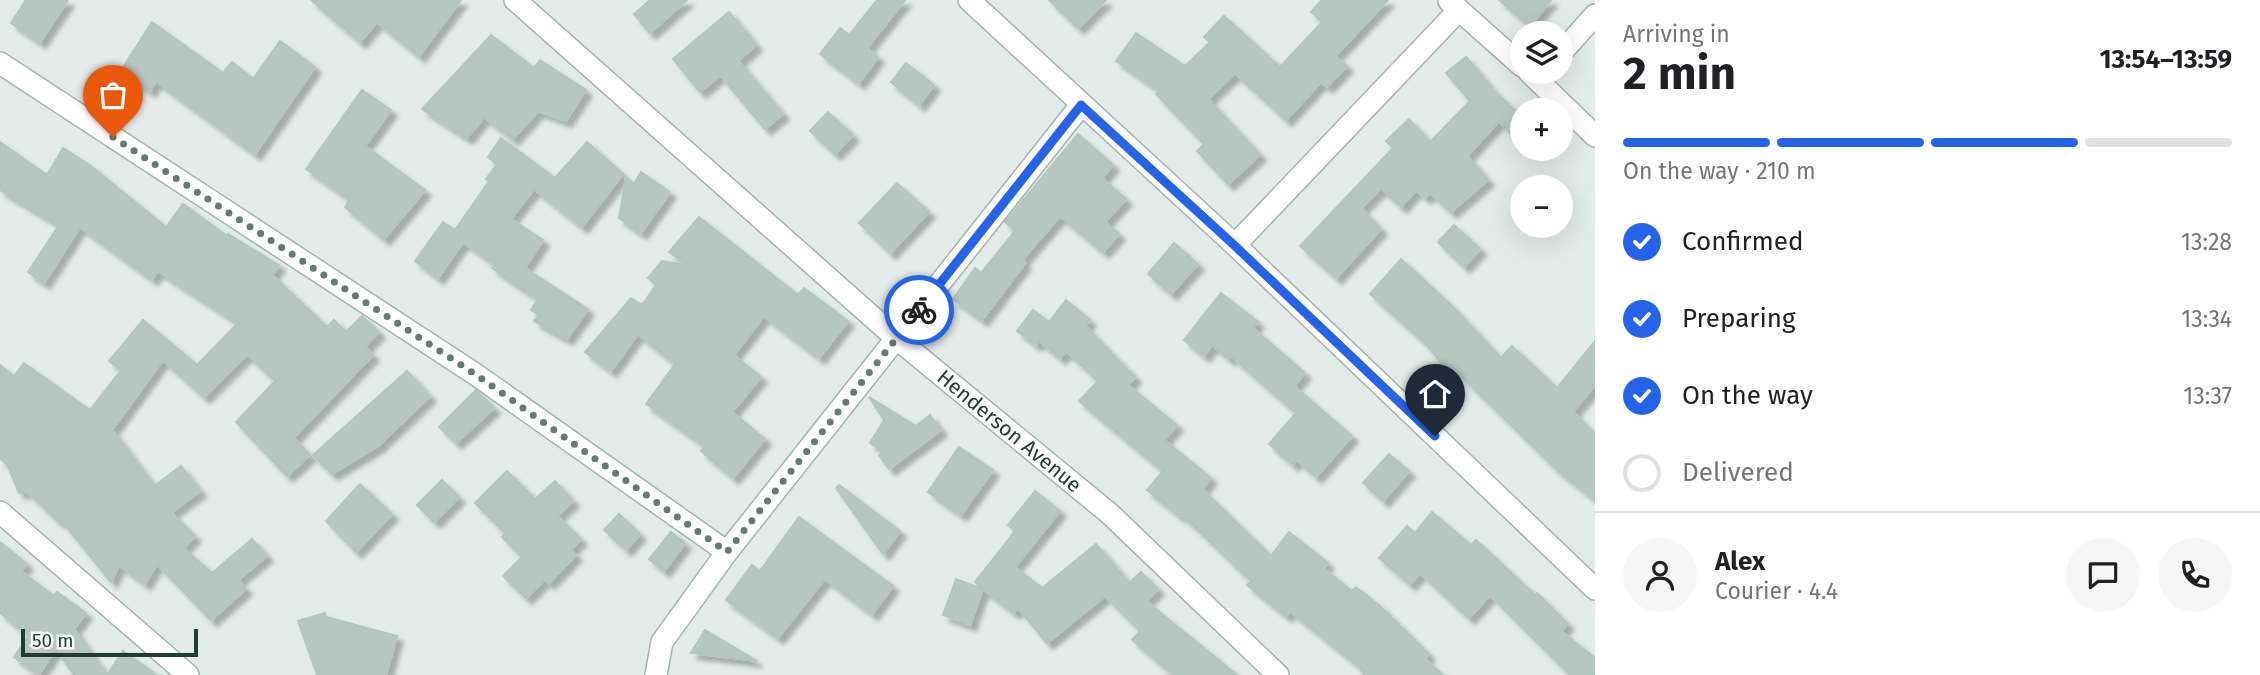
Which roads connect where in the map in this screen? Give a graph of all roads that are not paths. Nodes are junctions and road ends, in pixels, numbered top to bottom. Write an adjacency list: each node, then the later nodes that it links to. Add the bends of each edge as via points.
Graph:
1 (515, 0): 12 (street, Henderson Avenue)
2 (969, 0): 9 (street)
3 (1453, 5): 6 (street); 11 (street)
4 (1595, 15): 5 (street)
5 (1573, 40)
6 (1510, 53)
7 (0, 62): 14 (street, via 475,374)
8 (1545, 84): 10 (street)
9 (1081, 105): 11 (street); 12 (street)
10 (1595, 136)
11 (1234, 245): 15 (street)
12 (896, 338): 14 (street); 18 (street, Henderson Avenue, via 1110,514)
13 (0, 512): 16 (street)
14 (727, 552): 17 (street, via 662,642)
15 (1595, 589)
16 (188, 675)
17 (656, 675)
18 (1278, 675)

